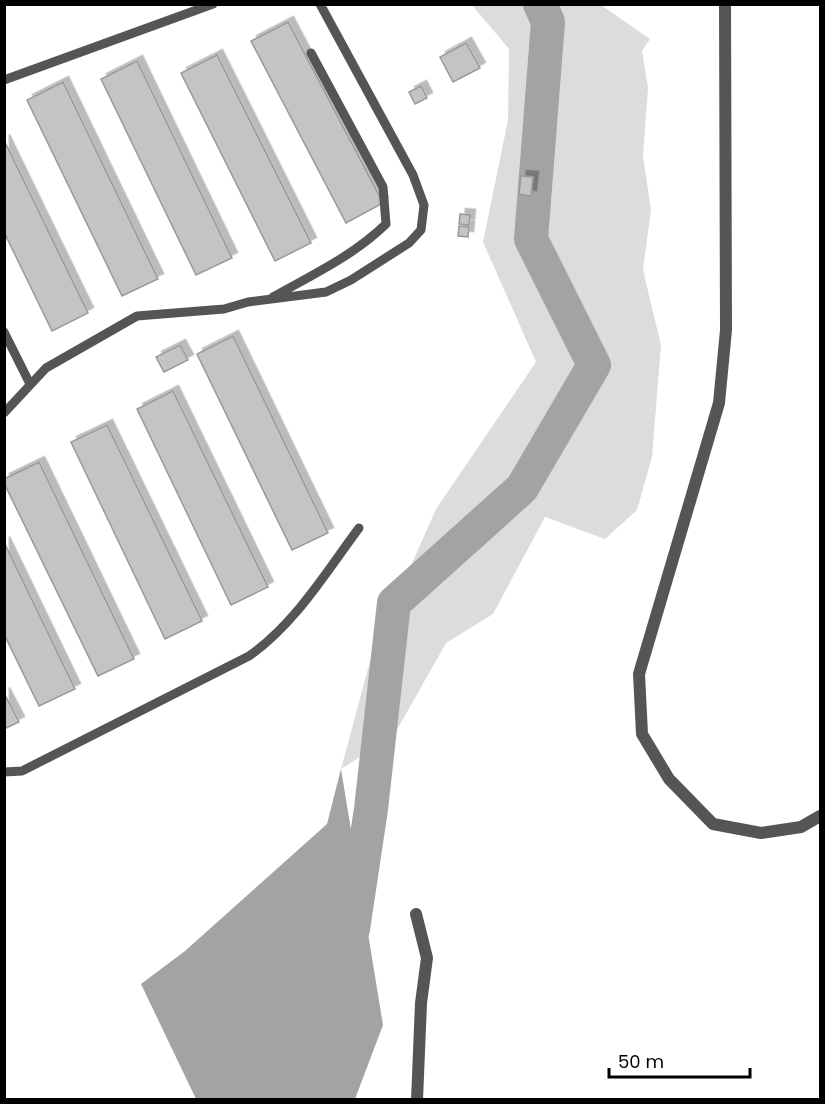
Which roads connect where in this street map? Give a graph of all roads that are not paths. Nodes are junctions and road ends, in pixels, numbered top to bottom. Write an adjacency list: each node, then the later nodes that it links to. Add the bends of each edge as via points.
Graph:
1 (213, 4): 5 (lane)
2 (321, 4): 6 (lane, via 412,176 424,205 421,230 409,243 326,292)
3 (725, 4): 12 (street, via 726,330 719,403 639,675 642,734 669,779 713,824 761,832 801,827)
4 (311, 53): 6 (lane, via 383,187 386,224 344,257)
5 (4, 80)
6 (268, 299): 8 (lane, via 224,309 137,316 46,368)
7 (4, 332): 8 (lane)
8 (30, 384): 9 (lane, via 14,406)
9 (4, 412)
10 (359, 528): 11 (lane, via 288,621 249,656 22,771)
11 (4, 772)
12 (820, 816)
13 (416, 914): 14 (street, via 427,958)
14 (417, 1100)

